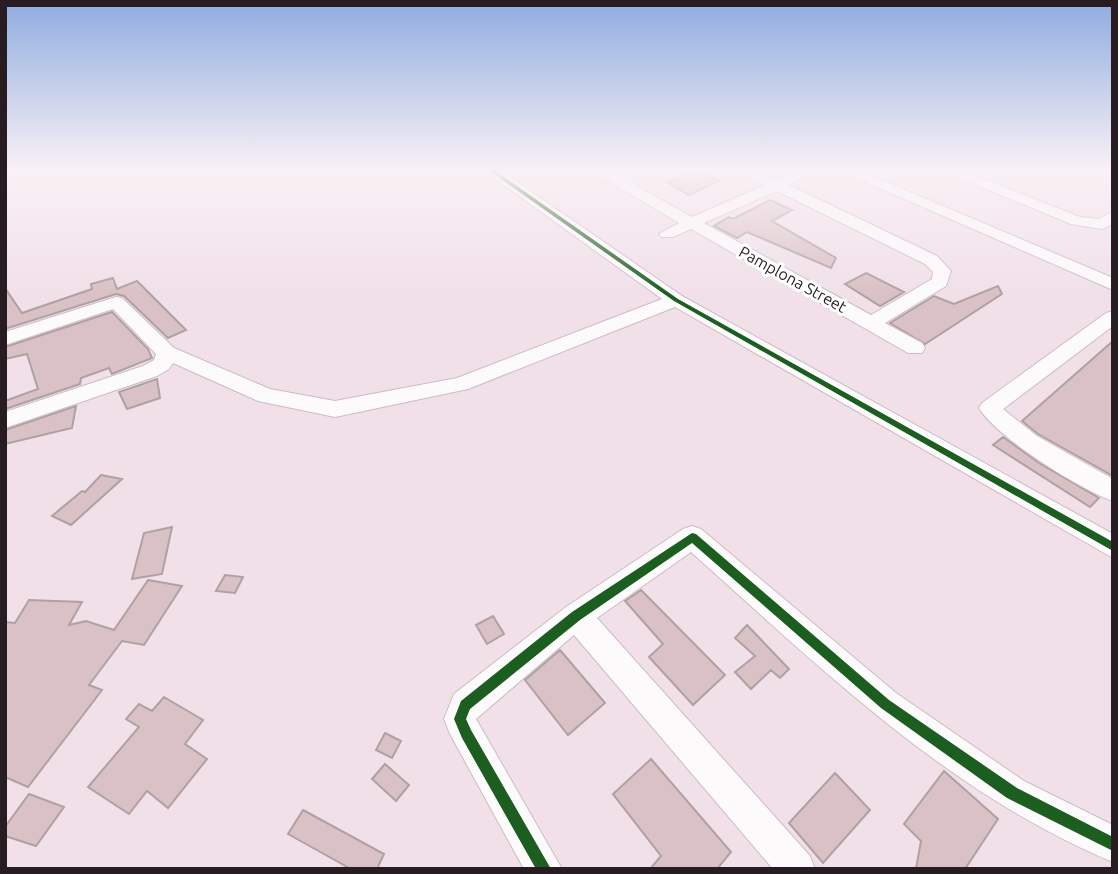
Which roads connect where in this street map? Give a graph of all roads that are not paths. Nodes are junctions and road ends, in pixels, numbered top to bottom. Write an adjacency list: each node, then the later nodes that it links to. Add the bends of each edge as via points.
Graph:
1 (548, 211): 11 (street)
2 (668, 211): 8 (street, Pamplona Street)
3 (724, 211): 8 (street)
4 (831, 211): 13 (street, via 931,260 942,271 940,282)
5 (940, 211): 10 (street)
6 (1051, 211): 7 (street, via 1102,224)
7 (1113, 216)
8 (693, 225): 9 (street); 13 (street, Pamplona Street)
9 (667, 234)
10 (1113, 285)
11 (676, 300): 16 (street, via 461,384 335,408 266,396); 19 (street)
12 (1113, 317): 18 (street, via 990,408 997,419)
13 (872, 323): 15 (street, Pamplona Street)
14 (5, 339): 16 (street, via 116,302)
15 (915, 348)
16 (167, 353): 17 (street, via 162,364 150,371)
17 (5, 420)
18 (1113, 491)
19 (1113, 547)
20 (576, 616): 21 (street, via 692,537 885,704 1012,793); 22 (street, via 465,705 460,719); 23 (street)
21 (1113, 844)
22 (544, 869)
23 (797, 869)

